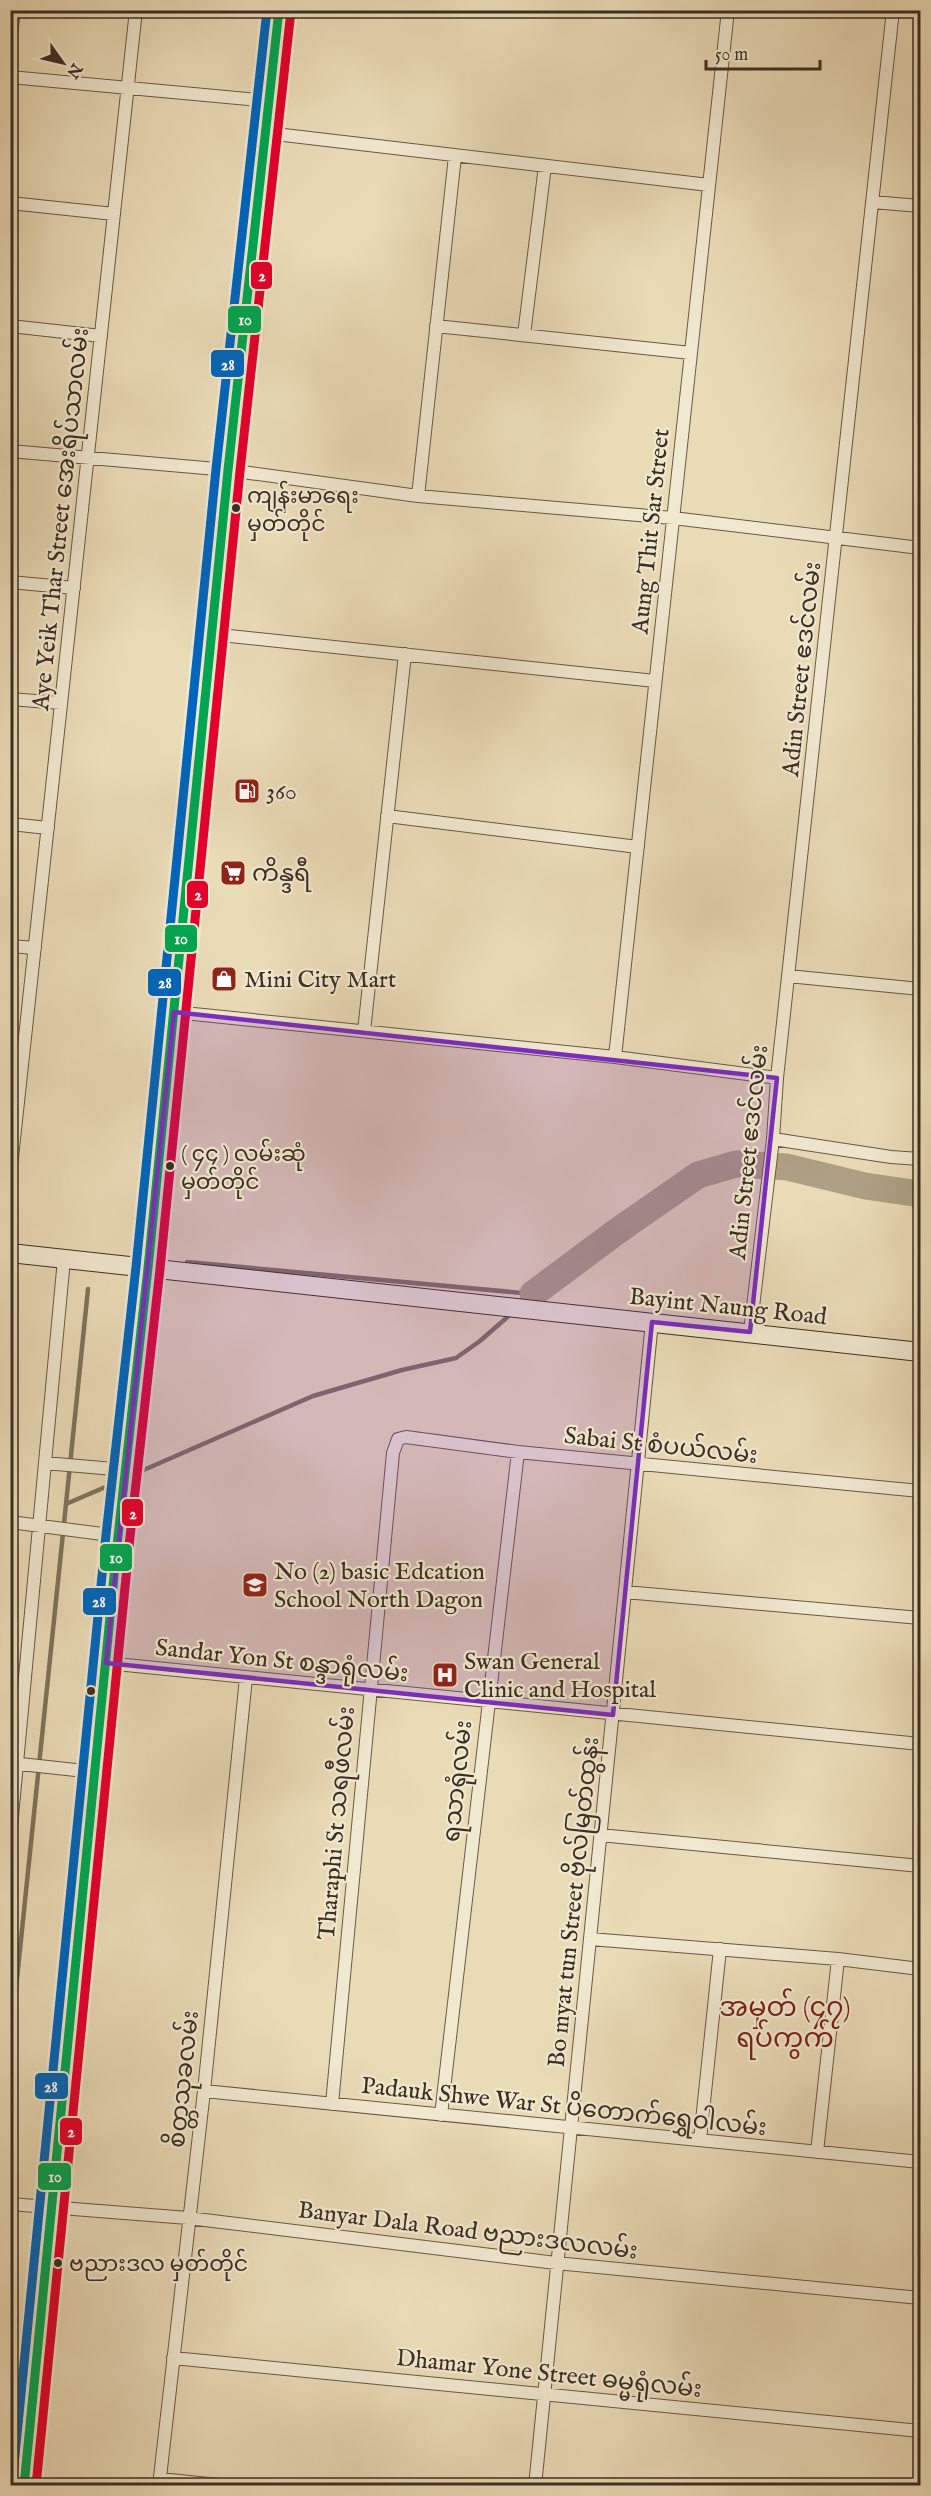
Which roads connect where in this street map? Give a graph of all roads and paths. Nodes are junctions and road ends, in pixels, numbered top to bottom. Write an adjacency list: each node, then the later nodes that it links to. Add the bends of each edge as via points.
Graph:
1 (14, 10): 6 (street)
2 (136, 10): 8 (street, Aye Yeik Thar Street အေးရိပ်သာလမ်း)
3 (279, 10): 9 (main road)
4 (728, 10): 13 (street, Aung Thit Sar Street)
5 (893, 10): 14 (street, Adin Street ဧဒင်လမ်း)
6 (10, 44)
7 (10, 77): 8 (street)
8 (127, 88): 9 (street); 17 (street, Aye Yeik Thar Street အေးရိပ်သာလမ်း)
9 (270, 101): 10 (main road)
10 (267, 133): 11 (street); 25 (main road)
11 (455, 156): 12 (street); 19 (street)
12 (545, 166): 13 (street); 20 (street)
13 (709, 185): 22 (street, Aung Thit Sar Street)
14 (872, 202): 16 (street); 28 (street, Adin Street ဧဒင်လမ်း)
15 (10, 203): 17 (street)
16 (921, 206)
17 (114, 214): 21 (street, Aye Yeik Thar Street အေးရိပ်သာလမ်း)
18 (10, 326): 21 (street)
19 (436, 326): 20 (street); 26 (street)
20 (525, 335): 22 (street)
21 (101, 336): 24 (street, Aye Yeik Thar Street အေးရိပ်သာလမ်း)
22 (691, 353): 27 (street, Aung Thit Sar Street)
23 (10, 451): 24 (street)
24 (88, 459): 25 (street); 31 (street, Aye Yeik Thar Street အေးရိပ်သာလမ်း)
25 (228, 470): 26 (street); 32 (main road)
26 (418, 496): 27 (street)
27 (673, 518): 28 (street); 34 (street, Aung Thit Sar Street)
28 (836, 537): 29 (street); 43 (street, Adin Street ဧဒင်လမ်း)
29 (921, 548)
30 (10, 582): 31 (street)
31 (74, 588): 36 (street, Aye Yeik Thar Street အေးရိပ်သာလမ်း)
32 (211, 634): 33 (street); 45 (main road)
33 (405, 654): 34 (street); 37 (street)
34 (655, 681): 40 (street, Aung Thit Sar Street)
35 (10, 699): 36 (street)
36 (61, 704): 39 (street, Aye Yeik Thar Street အေးရိပ်သာလမ်း)
37 (387, 816): 40 (street); 46 (street)
38 (10, 824): 39 (street)
39 (48, 828): 42 (street, Aye Yeik Thar Street အေးရိပ်သာလမ်း)
40 (638, 847): 47 (street, Aung Thit Sar Street)
41 (10, 946): 42 (street)
42 (35, 948): 49 (street, Aye Yeik Thar Street အေးရိပ်သာလမ်း)
43 (788, 976): 44 (street); 48 (street, Adin Street ဧဒင်လမ်း)
44 (921, 989)
45 (174, 1012): 46 (street); 55 (main road)
46 (364, 1031): 47 (street)
47 (615, 1057): 48 (street)
48 (777, 1078): 50 (street, Adin Street ဧဒင်လမ်း)
49 (14, 1113): 52 (street, Aye Yeik Thar Street အေးရိပ်သာလမ်း)
50 (773, 1139): 51 (street); 57 (street, Adin Street ဧဒင်လမ်း)
51 (921, 1159)
52 (10, 1176)
53 (10, 1253): 54 (main road, Bayint Naung Road)
54 (64, 1259): 55 (main road, Bayint Naung Road); 61 (street)
55 (148, 1268): 56 (main road, Bayint Naung Road); 63 (main road)
56 (652, 1322): 57 (main road, Bayint Naung Road); 62 (street, Bo myat tun Street ဗိုလ်မြတ်ထွန်း)
57 (750, 1332): 58 (main road, Bayint Naung Road)
58 (921, 1352)
59 (398, 1439): 60 (street, Sabai St စံပယ်လမ်း); 72 (street, Tharaphi St သရဖီလမ်း, via 393,1453)
60 (518, 1452): 62 (street, Sabai St စံပယ်လမ်း); 73 (street, ရသာရုံလမ်း)
61 (51, 1463): 63 (street); 66 (street)
62 (638, 1464): 64 (street, Sabai St စံပယ်လမ်း); 68 (street, Bo myat tun Street ဗိုလ်မြတ်ထွန်း)
63 (125, 1470): 67 (main road)
64 (921, 1491)
65 (10, 1522): 66 (street)
66 (40, 1524): 67 (street); 76 (street)
67 (118, 1536): 70 (main road)
68 (625, 1592): 69 (street); 74 (street, Bo myat tun Street ဗိုလ်မြတ်ထွန်း)
69 (921, 1618)
70 (106, 1664): 71 (street, Sandar Yon St စန္ဒာရုံလမ်း); 77 (main road)
71 (246, 1678): 72 (street, Sandar Yon St စန္ဒာရုံလမ်း); 85 (street, စိတ္တသုခလမ်း)
72 (370, 1690): 73 (street, Sandar Yon St စန္ဒာရုံလမ်း); 86 (street, Tharaphi St သရဖီလမ်း)
73 (487, 1702): 74 (street, Sandar Yon St စန္ဒာရုံလမ်း); 87 (street, ရသာရုံလမ်း)
74 (613, 1715): 75 (street, Sandar Yon St စန္ဒာရုံလမ်း, via 671,1717); 78 (street, Bo myat tun Street ဗိုလ်မြတ်ထွန်း)
75 (921, 1744)
76 (14, 1763): 77 (street); 79 (street)
77 (94, 1772): 93 (main road)
78 (600, 1834): 80 (street); 81 (street, Bo myat tun Street ဗိုလ်မြတ်ထွန်း)
79 (10, 1838)
80 (921, 1866)
81 (590, 1939): 82 (street); 88 (street, Bo myat tun Street ဗိုလ်မြတ်ထွန်း)
82 (720, 1949): 83 (street); 89 (street)
83 (838, 1959): 84 (street); 90 (street)
84 (921, 1969)
85 (204, 2091): 86 (street, Padauk Shwe War St ပိတောက်ရွှေဝါလမ်း); 94 (street, စိတ္တသုခလမ်း)
86 (332, 2103): 87 (street, Padauk Shwe War St ပိတောက်ရွှေဝါလမ်း)
87 (441, 2115): 88 (street, Padauk Shwe War St ပိတောက်ရွှေဝါလမ်း)
88 (570, 2127): 89 (street, Padauk Shwe War St ပိတောက်ရွှေဝါလမ်း); 95 (street, Bo myat tun Street ဗိုလ်မြတ်ထွန်း)
89 (700, 2140): 90 (street, Padauk Shwe War St ပိတောက်ရွှေဝါလမ်း)
90 (817, 2152): 91 (street, Padauk Shwe War St ပိတောက်ရွှေဝါလမ်း)
91 (921, 2162)
92 (10, 2204): 93 (street, Banyar Dala Road ဗညားဒလလမ်း)
93 (52, 2208): 94 (street, Banyar Dala Road ဗညားဒလလမ်း); 100 (main road)
94 (188, 2218): 95 (street, Banyar Dala Road ဗညားဒလလမ်း); 97 (street, စိတ္တသုခလမ်း)
95 (556, 2264): 96 (street, Banyar Dala Road ဗညားဒလလမ်း); 98 (street, Bo myat tun Street ဗိုလ်မြတ်ထွန်း)
96 (921, 2298)
97 (173, 2358): 98 (street, Dhamar Yone Street ဓမ္မရုံလမ်း); 101 (street, စိတ္တသုခလမ်း)
98 (546, 2394): 99 (street, Dhamar Yone Street ဓမ္မရုံလမ်း); 104 (street, Bo myat tun Street ဗိုလ်မြတ်ထွန်း)
99 (921, 2431)
100 (18, 2465): 102 (main road)
101 (159, 2482): 103 (street)
102 (24, 2486)
103 (228, 2486)
104 (535, 2486)

